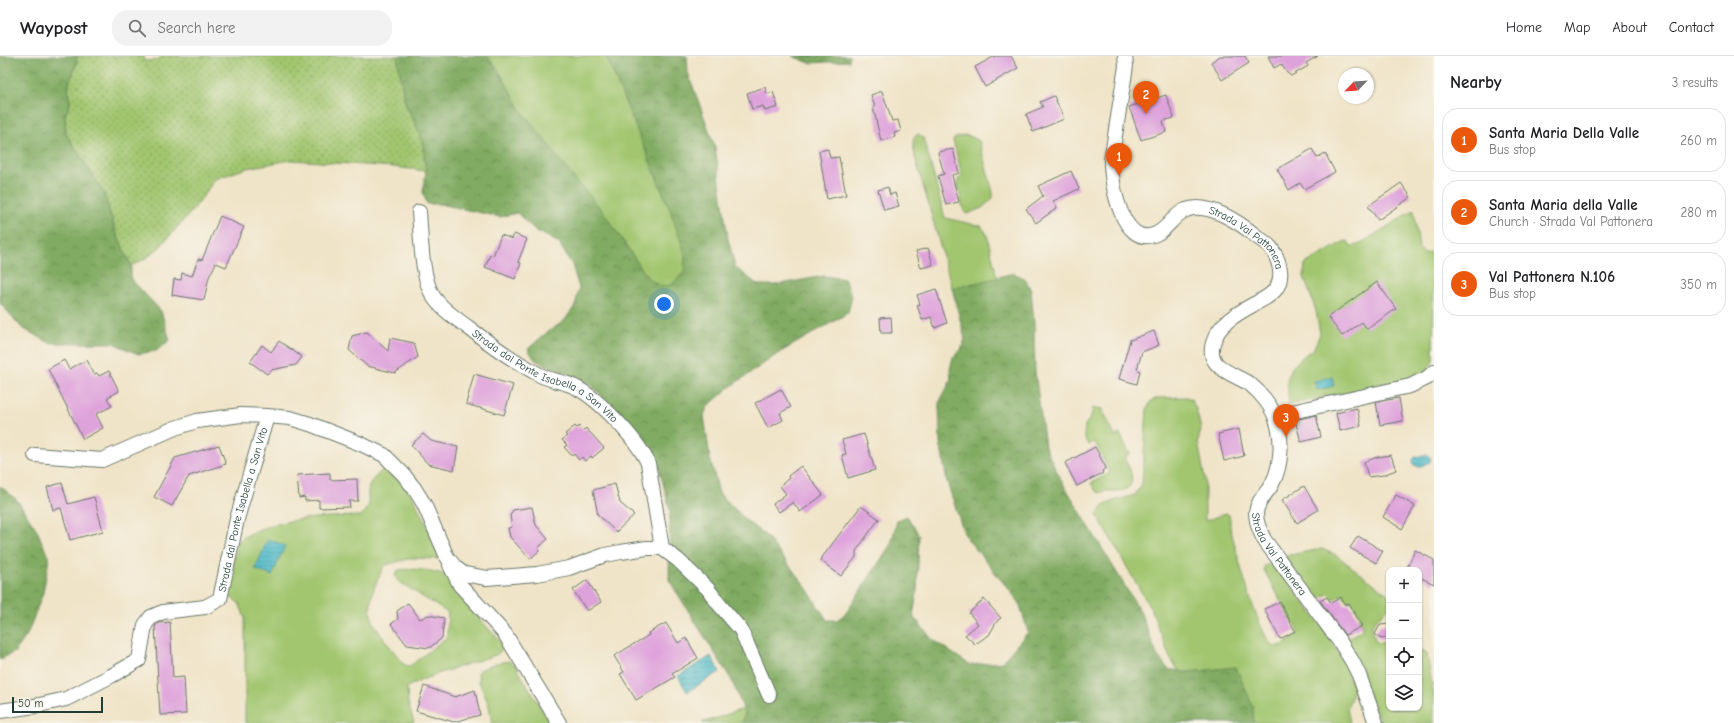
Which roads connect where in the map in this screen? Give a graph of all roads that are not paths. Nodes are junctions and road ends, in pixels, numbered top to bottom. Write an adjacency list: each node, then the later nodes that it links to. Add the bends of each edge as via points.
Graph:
1 (1126, 56): 5 (street, Strada Val Pattonera, via 1110,161 1115,193 1122,213 1131,230 1147,237 1161,232 1181,212 1206,209 1232,220 1270,247 1280,265 1279,282 1275,290 1224,324 1212,344 1211,353 1219,367 1253,386)
2 (419, 212): 7 (street, Strada dal Ponte Isabella a San Vito, via 428,284 442,307 495,348 540,375 574,386 587,394 641,450 648,463)
3 (1434, 372): 5 (street, via 1410,386 1287,413)
4 (267, 416): 6 (street, Strada dal Ponte Isabella a San Vito, via 241,415 197,421 102,460); 8 (street, Strada dal Ponte Isabella a San Vito, via 290,418 310,424 384,455 403,474 424,504); 10 (street, Strada dal Ponte Isabella a San Vito, via 237,519 220,599 205,607 163,612 151,617 145,625 139,660 66,699)
5 (1276, 419): 12 (street, Strada Val Pattonera, via 1280,448 1278,469 1256,512 1259,528 1265,541 1352,661)
6 (35, 455)
7 (662, 548): 8 (street, Strada dal Ponte Isabella a San Vito, via 621,552 569,568 503,577 464,574); 9 (street, via 708,589 741,630)
8 (447, 557): 11 (street, Strada dal Ponte Isabella a San Vito, via 460,585 505,634)
9 (769, 695)
10 (0, 711)
11 (559, 723)
12 (1376, 723)

